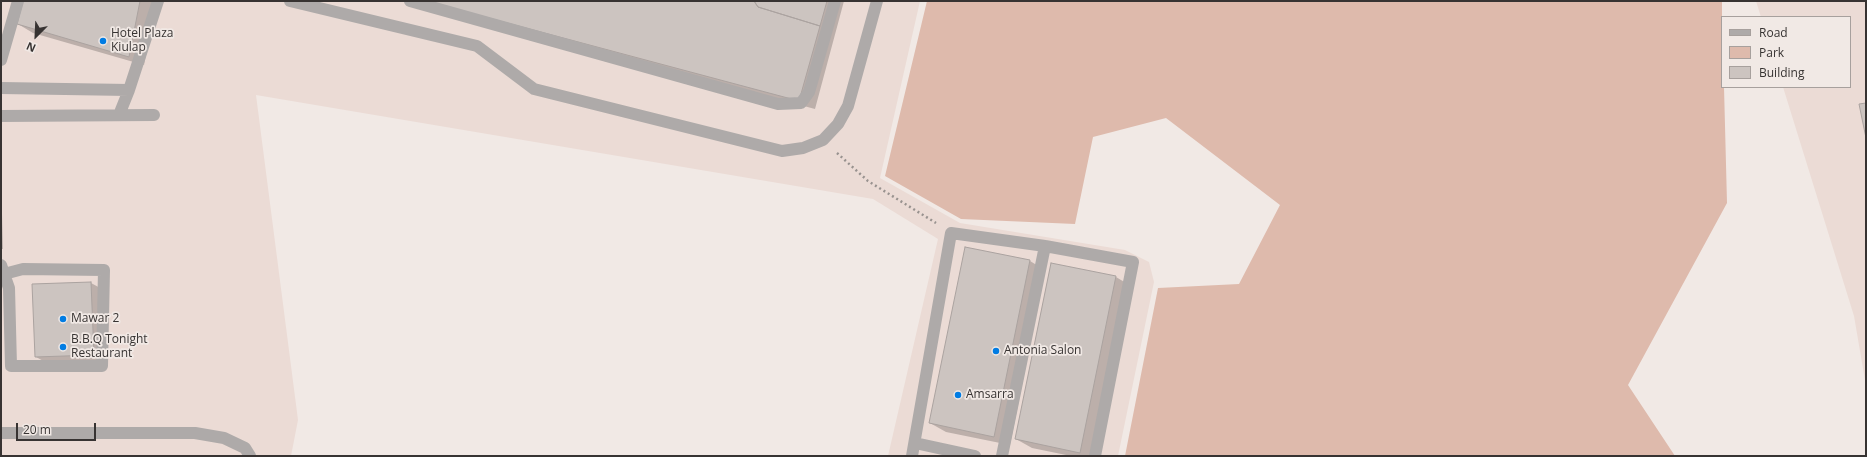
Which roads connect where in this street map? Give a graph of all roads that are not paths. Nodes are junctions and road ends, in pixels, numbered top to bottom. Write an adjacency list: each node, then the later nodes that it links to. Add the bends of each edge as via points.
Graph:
1 (18, 1): 7 (street)
2 (158, 1): 9 (street)
3 (290, 1): 6 (street, via 477,46 534,89 782,151 803,148 823,140 838,124 848,106)
4 (410, 1): 5 (street, via 778,104 801,103 809,92)
5 (835, 1)
6 (877, 1)
7 (1, 60)
8 (1, 88): 9 (street)
9 (129, 90): 10 (street)
10 (120, 115): 11 (street); 12 (street)
11 (154, 115)
12 (1, 116)
13 (1045, 246): 16 (street, via 951,233); 20 (street); 21 (street, via 1133,262)
14 (2, 272): 14 (street, via 23,269 104,270 102,366 11,366 9,288)
15 (1, 433): 17 (street, via 195,433 224,438 245,448)
16 (915, 443): 18 (street); 19 (street)
17 (250, 456)
18 (912, 456)
19 (975, 456)
20 (1002, 456)
21 (1095, 456)

